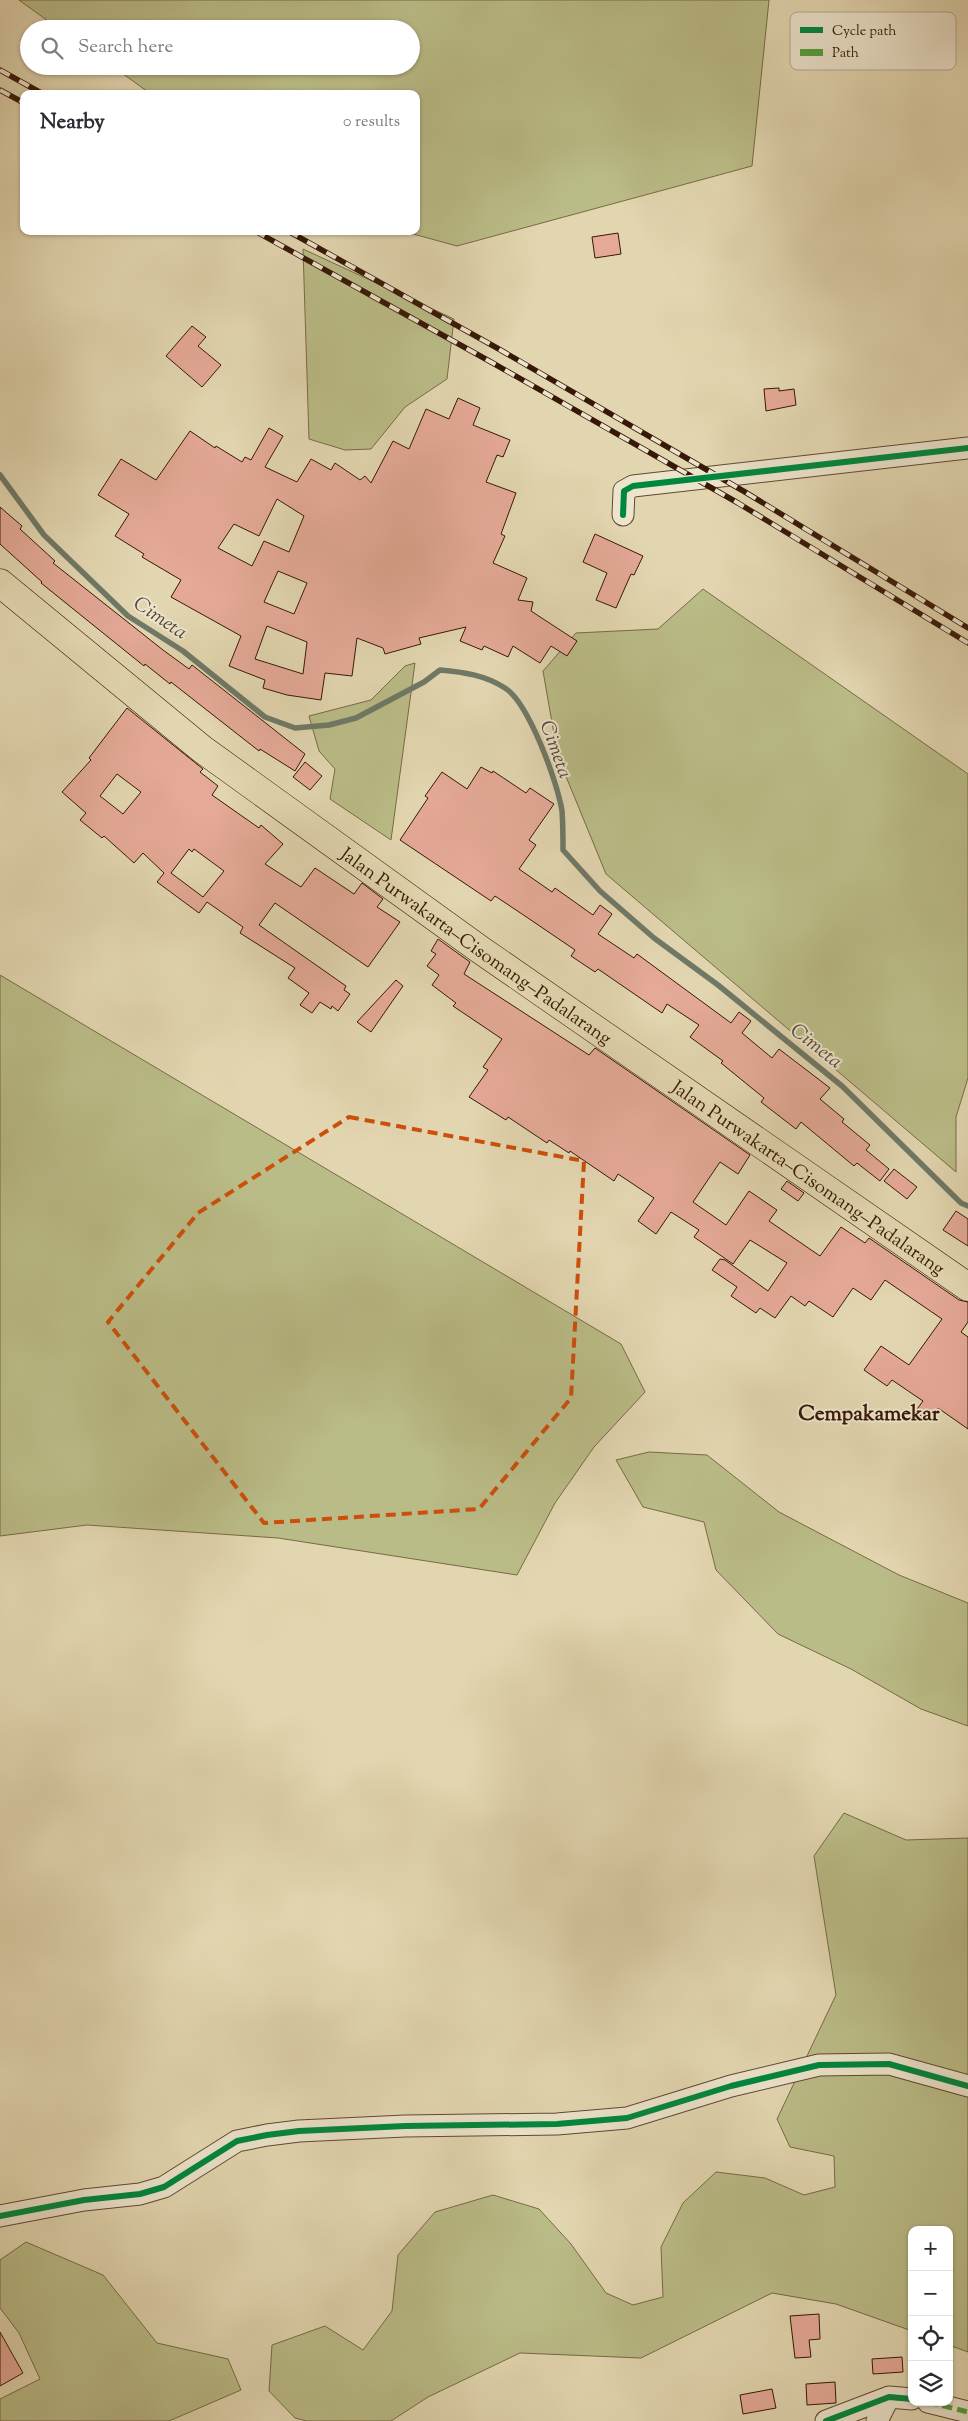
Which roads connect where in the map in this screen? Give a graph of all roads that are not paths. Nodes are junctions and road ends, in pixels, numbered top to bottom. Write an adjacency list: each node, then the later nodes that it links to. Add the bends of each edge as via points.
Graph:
1 (968, 448): 2 (street, via 633,486 624,491)
2 (623, 516)
3 (0, 583): 4 (highway, Jalan Purwakarta–Cisomang–Padalarang, via 202,748 482,951)
4 (968, 1287)
5 (968, 2086): 6 (street, via 889,2064 819,2065 731,2086 627,2118 557,2124 405,2126 267,2135 237,2141 156,2190)
6 (0, 2216)
7 (888, 2397): 8 (street); 11 (street); 12 (street)
8 (908, 2399)
9 (944, 2406): 10 (street)
10 (968, 2412)
11 (826, 2421)
12 (878, 2421)

